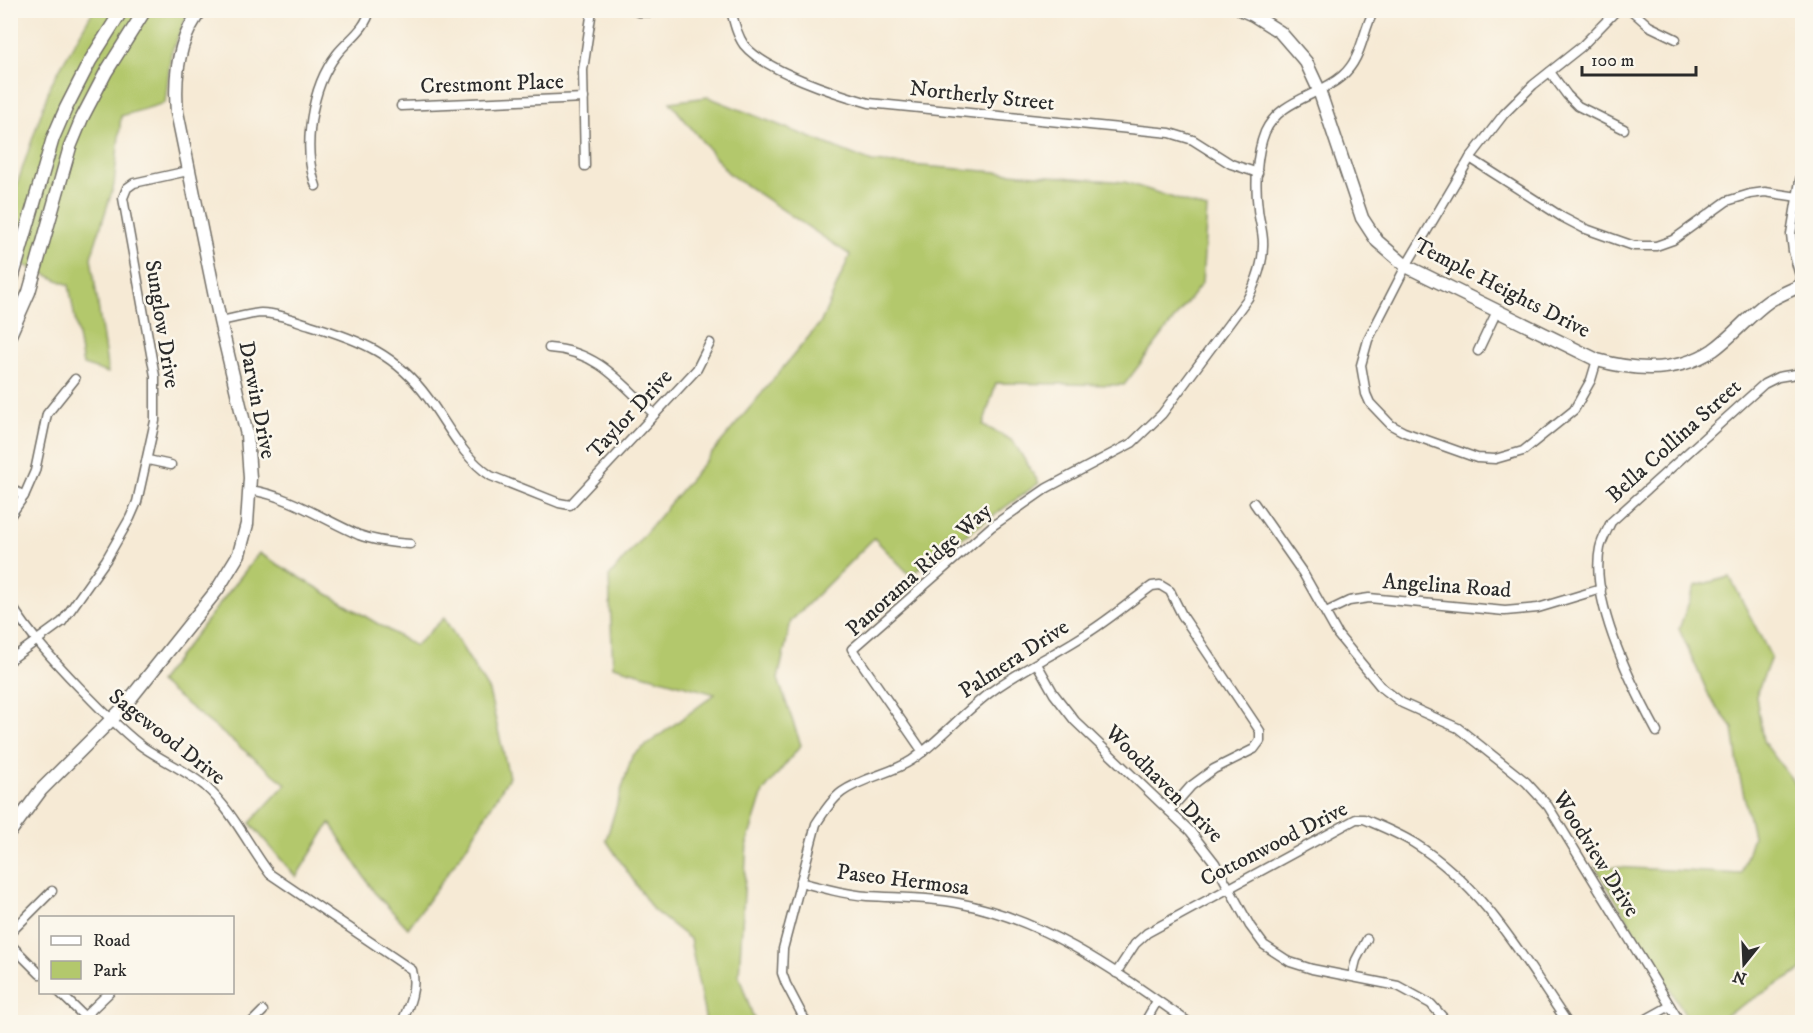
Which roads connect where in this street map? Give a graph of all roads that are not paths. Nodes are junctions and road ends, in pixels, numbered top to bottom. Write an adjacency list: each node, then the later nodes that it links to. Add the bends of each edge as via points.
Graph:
1 (122, 10): 29 (street, via 90,61 53,138)
2 (145, 10): 32 (street, via 106,72 74,137 29,292)
3 (201, 10): 23 (street, Darwin Drive, via 183,41 176,70 177,112)
4 (370, 10): 25 (street, via 363,26 332,61 317,93 310,162)
5 (592, 10): 17 (street, via 583,70)
6 (638, 10): 7 (street)
7 (705, 10)
8 (731, 10): 24 (street, Northerly Street, via 734,26 752,54 841,95 869,103 1170,133 1193,140 1231,164)
9 (1242, 10): 13 (street, Temple Heights Drive)
10 (1374, 10): 16 (street, via 1357,59 1342,77)
11 (1617, 10): 15 (street)
12 (1631, 10): 14 (street, via 1649,26)
13 (1262, 15): 16 (street, Temple Heights Drive, via 1306,62)
14 (1676, 39)
15 (1550, 72): 19 (street, via 1578,106); 20 (street, via 1504,114)
16 (1319, 90): 24 (street, via 1279,113 1266,131); 27 (street, Temple Heights Drive, via 1362,218 1377,241)
17 (584, 98): 18 (street, Crestmont Place); 21 (street)
18 (401, 106)
19 (1624, 129)
20 (1470, 158): 26 (street, via 1562,217 1635,246 1656,246 1673,240 1727,201 1750,194); 27 (street)
21 (585, 166)
22 (1803, 169): 26 (street)
23 (188, 171): 31 (street, Darwin Drive); 40 (street, Sunglow Drive, via 134,183 123,198 155,376 155,421)
24 (1258, 173): 56 (street, Panorama Ridge Way, via 1264,247 1257,279 1248,298 1162,414 1132,443 1047,488 991,527 852,649)
25 (316, 186)
26 (1798, 197): 28 (street, via 1791,234)
27 (1406, 266): 30 (street, Temple Heights Drive); 36 (street, via 1368,340 1361,365 1370,402 1383,418 1404,432 1477,458 1495,459 1523,451 1574,410)
28 (1803, 284): 36 (street, Temple Heights Drive, via 1768,302 1713,350 1673,368 1620,367)
29 (10, 286)
30 (1497, 311): 35 (street); 36 (street, Temple Heights Drive)
31 (220, 321): 39 (street, Taylor Drive, via 260,313 279,315 366,344 413,379 469,459 481,470 559,503 570,505); 43 (street, Darwin Drive, via 247,435)
32 (10, 335)
33 (710, 343): 39 (street, Taylor Drive, via 697,369)
34 (549, 348): 39 (street, via 588,356)
35 (1478, 351)
36 (1597, 360)
37 (1803, 373): 48 (street, Bella Collina Street, via 1764,384 1611,522 1600,546)
38 (75, 379): 44 (street, via 46,414 35,471)
39 (654, 414)
40 (148, 460): 41 (street); 51 (street, Sunglow Drive, via 137,502 106,560 62,622)
41 (171, 465)
42 (10, 488): 44 (street)
43 (250, 490): 47 (street, via 285,498 360,535); 54 (street, Darwin Drive, via 244,539 225,578)
44 (24, 496): 46 (street)
45 (1254, 503): 50 (street, Woodview Drive, via 1304,573)
46 (10, 516)
47 (410, 544)
48 (1600, 589): 50 (street, Angelina Road, via 1538,608 1505,611 1369,598 1349,601); 55 (street, Bella Collina Street, via 1604,615)
49 (10, 603): 51 (street, Sagewood Drive)
50 (1326, 612): 71 (street, Woodview Drive, via 1338,635 1380,686 1402,703 1458,728 1526,782 1548,806)
51 (37, 642): 52 (street, Sunglow Drive); 54 (street, Sagewood Drive)
52 (10, 660)
53 (1037, 664): 56 (street, Palmera Drive, via 993,690); 57 (street, Woodhaven Drive, via 1075,721); 57 (street, Palmera Drive, via 1152,586 1160,585 1170,591 1260,731 1260,741 1254,749 1191,786)
54 (111, 719): 58 (street, Darwin Drive, via 40,790); 75 (street, Sagewood Drive, via 142,746 204,786 230,813 270,874 412,970 415,981)
55 (1658, 732)
56 (922, 752): 59 (street, Palmera Drive, via 894,770 841,793 816,824)
57 (1169, 811): 60 (street, Woodhaven Drive, via 1190,831)
58 (10, 832)
59 (800, 882): 66 (street, Paseo Hermosa, via 866,896 959,903 1003,915 1055,936); 76 (street, Palmera Drive, via 783,949 782,973)
60 (1229, 887): 66 (street, Cottonwood Drive, via 1147,933); 67 (street, Woodhaven Drive, via 1264,945 1290,962); 80 (street, Cottonwood Drive, via 1356,819 1364,819 1413,842 1482,900)
61 (52, 891): 62 (street)
62 (10, 933)
63 (1367, 939): 67 (street)
64 (10, 944): 65 (street)
65 (39, 973)
66 (1116, 973): 70 (street, Paseo Hermosa)
67 (1352, 976): 79 (street, Woodhaven Drive, via 1398,986 1418,995)
68 (60, 994): 73 (street)
69 (109, 994): 73 (street)
70 (1158, 1001): 77 (street); 78 (street, Paseo Hermosa)
71 (1670, 1006): 81 (street); 82 (street, Woodview Drive)
72 (263, 1011): 74 (street)
73 (87, 1020)
74 (252, 1023)
75 (402, 1023)
76 (806, 1023)
77 (1145, 1023)
78 (1188, 1023)
79 (1447, 1023)
80 (1567, 1023)
81 (1641, 1023)
82 (1680, 1023)

